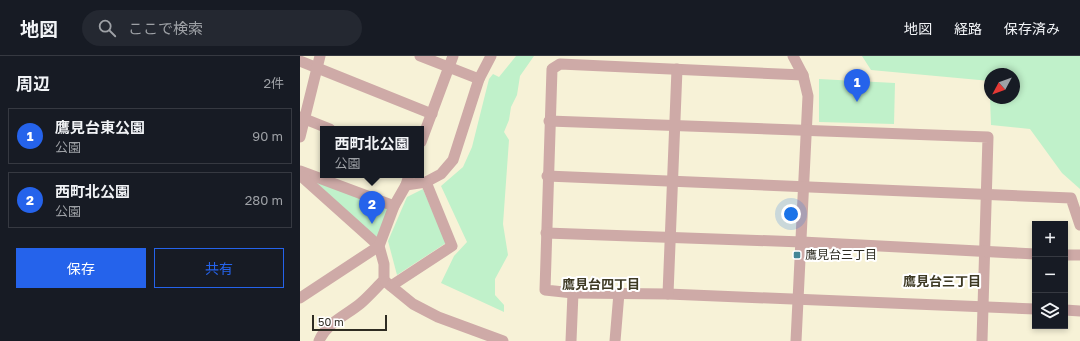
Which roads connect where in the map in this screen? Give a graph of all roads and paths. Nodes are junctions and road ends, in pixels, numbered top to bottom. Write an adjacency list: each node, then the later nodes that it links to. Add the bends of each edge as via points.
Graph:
1 (320, 56): 8 (street)
2 (420, 56): 7 (street)
3 (453, 56): 7 (street)
4 (491, 56): 11 (street)
5 (793, 56): 10 (street)
6 (300, 61): 8 (street)
7 (448, 67): 11 (street); 12 (street)
8 (317, 69): 12 (street); 13 (street)
9 (678, 69): 10 (street); 14 (street, via 560,64 552,69); 16 (street)
10 (803, 75): 17 (street, via 808,96)
11 (480, 79): 24 (street, via 453,160 441,174)
12 (432, 114): 18 (street)
13 (302, 117): 15 (street); 19 (street)
14 (549, 121): 16 (street); 22 (street)
15 (323, 126)
16 (676, 126): 17 (street); 25 (street)
17 (807, 130): 26 (street); 27 (street, via 988,137)
18 (424, 134)
19 (300, 138)
20 (300, 171): 28 (street)
21 (300, 175): 33 (street)
22 (547, 176): 25 (street); 30 (street)
23 (408, 180): 24 (street); 28 (street)
24 (426, 182): 38 (street, via 452,246)
25 (673, 182): 26 (street); 31 (street)
26 (804, 187): 27 (street); 32 (street)
27 (987, 195): 29 (street, via 1071,198); 34 (street)
28 (394, 206): 33 (street)
29 (1080, 225)
30 (546, 233): 31 (street); 39 (street, via 545,290)
31 (670, 238): 32 (street); 41 (street)
32 (802, 242): 34 (street); 43 (street)
33 (379, 246): 38 (street); 42 (street)
34 (985, 252): 35 (street); 44 (street)
35 (1032, 254)
36 (1068, 255): 37 (street)
37 (1080, 255)
38 (387, 283): 48 (street, via 330,326); 49 (street, via 413,304 438,317)
39 (573, 293): 40 (street); 50 (street)
40 (619, 293): 41 (street); 51 (street)
41 (668, 294): 43 (street)
42 (300, 298)
43 (798, 299): 44 (street); 52 (street)
44 (983, 307): 45 (street); 53 (street)
45 (1032, 309)
46 (1068, 310): 47 (street)
47 (1080, 311)
48 (319, 341)
49 (503, 341)
50 (571, 341)
51 (615, 341)
52 (796, 341)
53 (982, 341)

